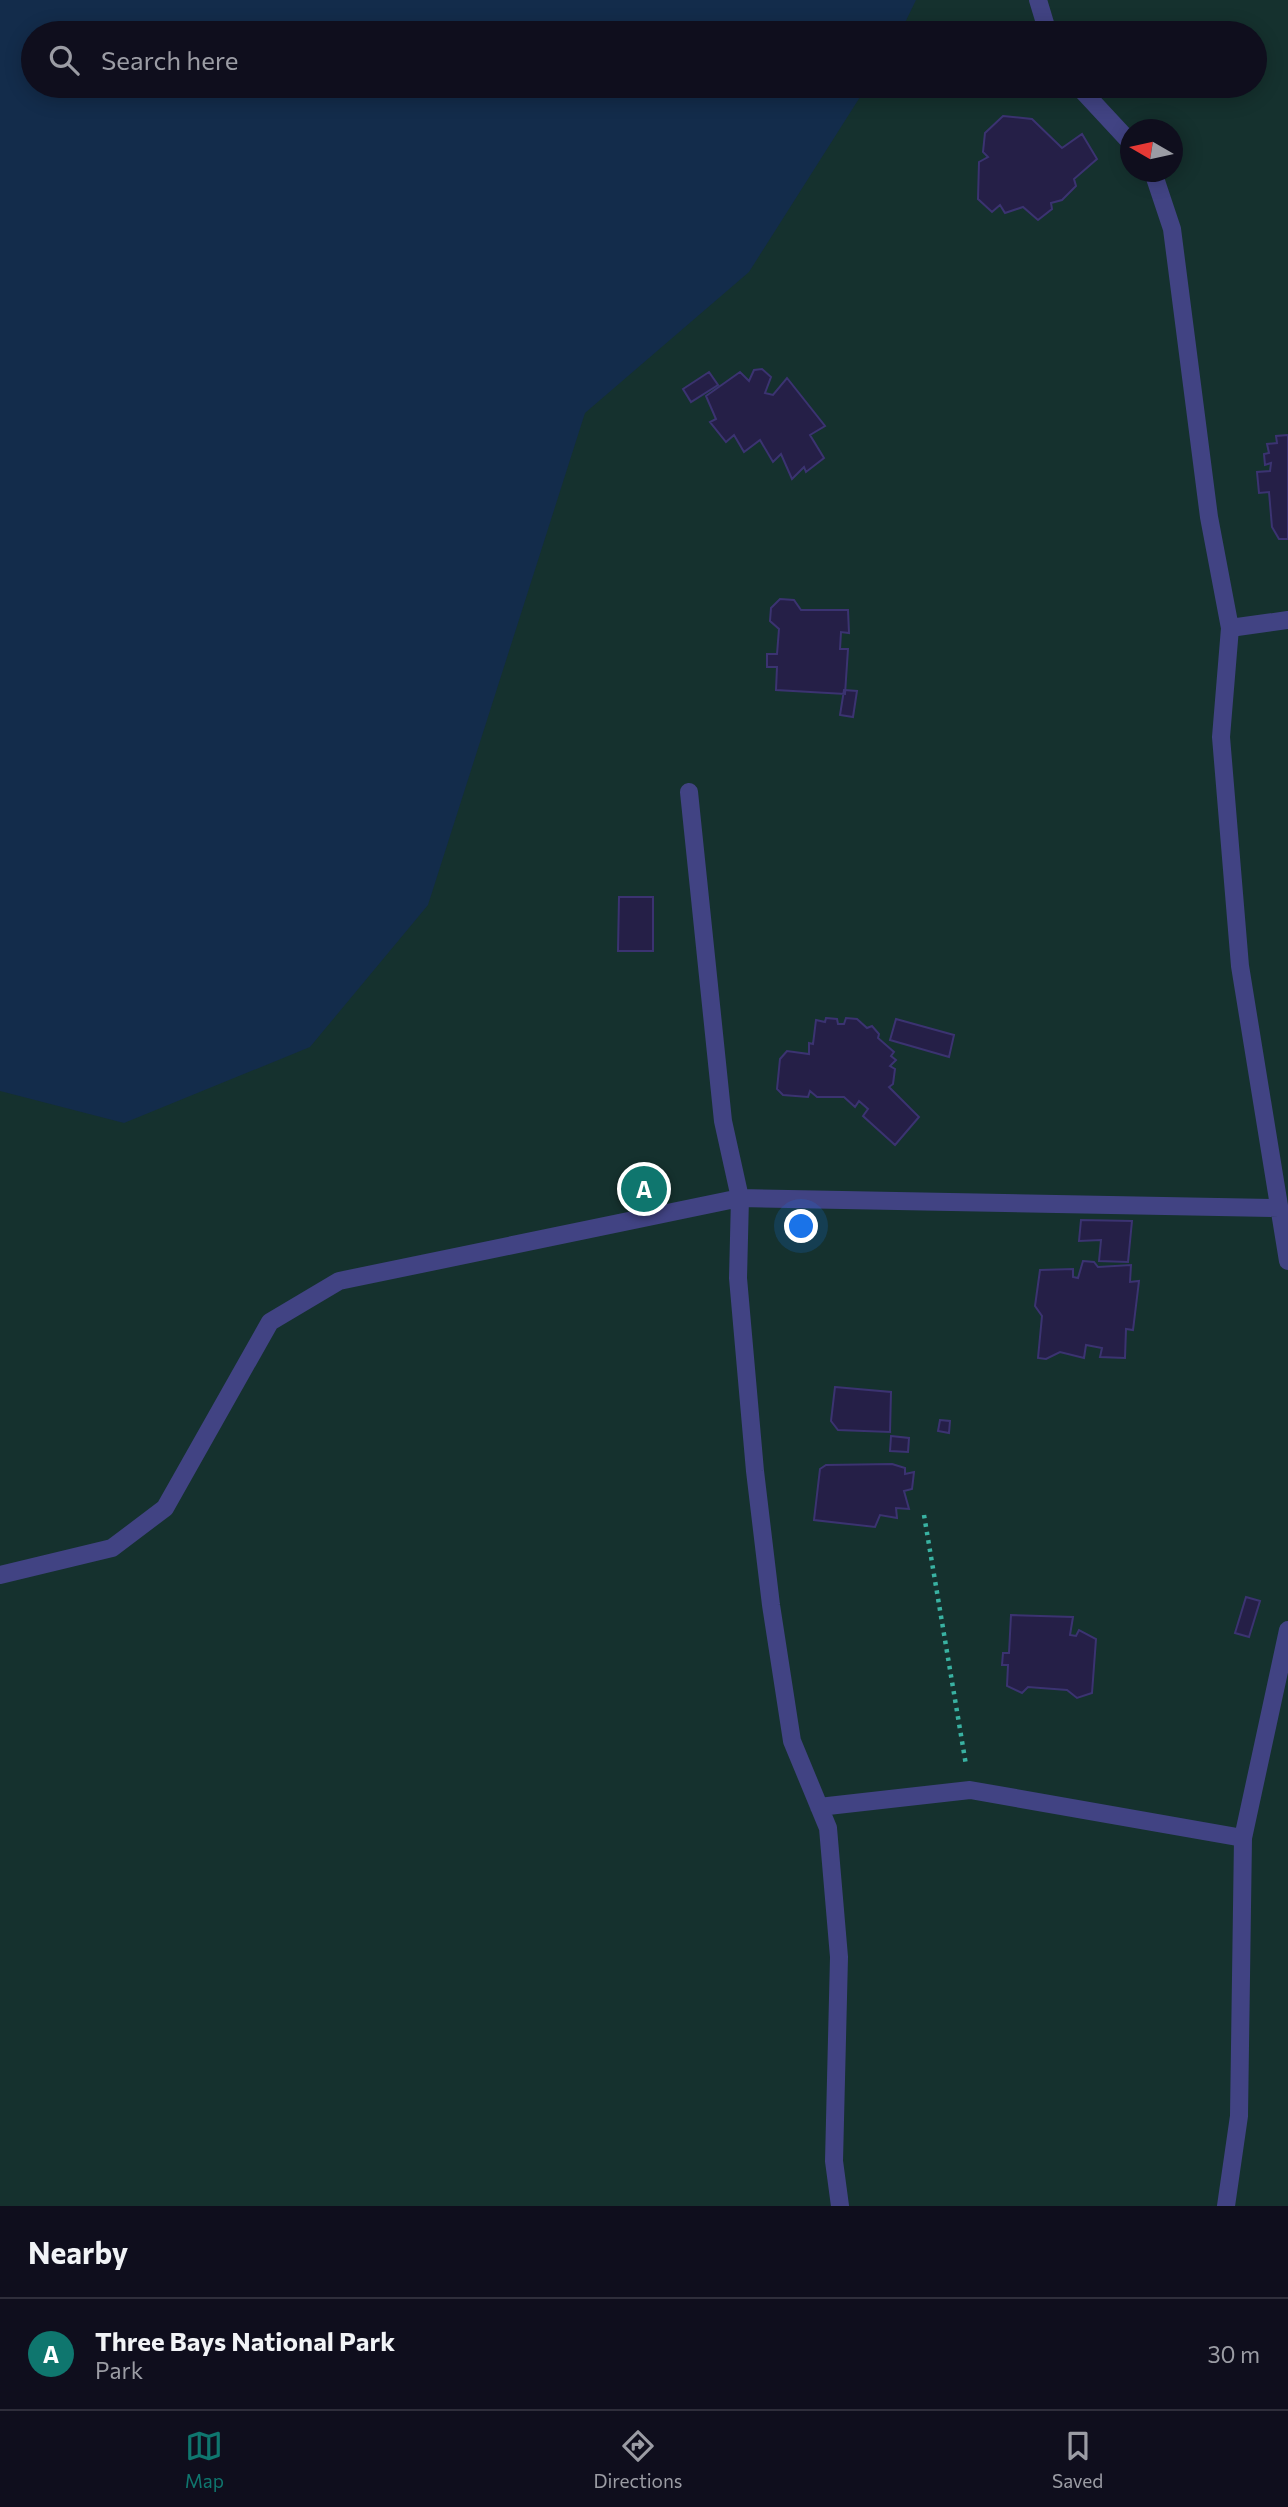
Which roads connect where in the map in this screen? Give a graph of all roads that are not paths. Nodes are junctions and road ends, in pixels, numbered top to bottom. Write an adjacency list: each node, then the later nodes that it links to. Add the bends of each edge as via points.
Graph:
1 (1038, 0): 2 (street)
2 (1044, 21)
3 (1089, 98): 4 (street)
4 (1120, 131)
5 (1156, 182): 7 (street, via 1172,229 1208,504)
6 (1288, 620): 7 (street)
7 (1230, 628): 10 (street, via 1221,737 1238,939)
8 (688, 792): 9 (street, via 723,1121)
9 (740, 1198): 10 (street); 12 (street, via 339,1281 270,1322 165,1508 112,1548); 14 (street, via 738,1278 769,1592 792,1741)
10 (1278, 1208): 11 (street)
11 (1288, 1261)
12 (0, 1575)
13 (1288, 1630): 15 (street)
14 (819, 1807): 15 (street, via 970,1790); 16 (street, via 828,1828 839,1957 834,2161)
15 (1243, 1838): 17 (street, via 1239,2116)
16 (840, 2206)
17 (1226, 2206)

